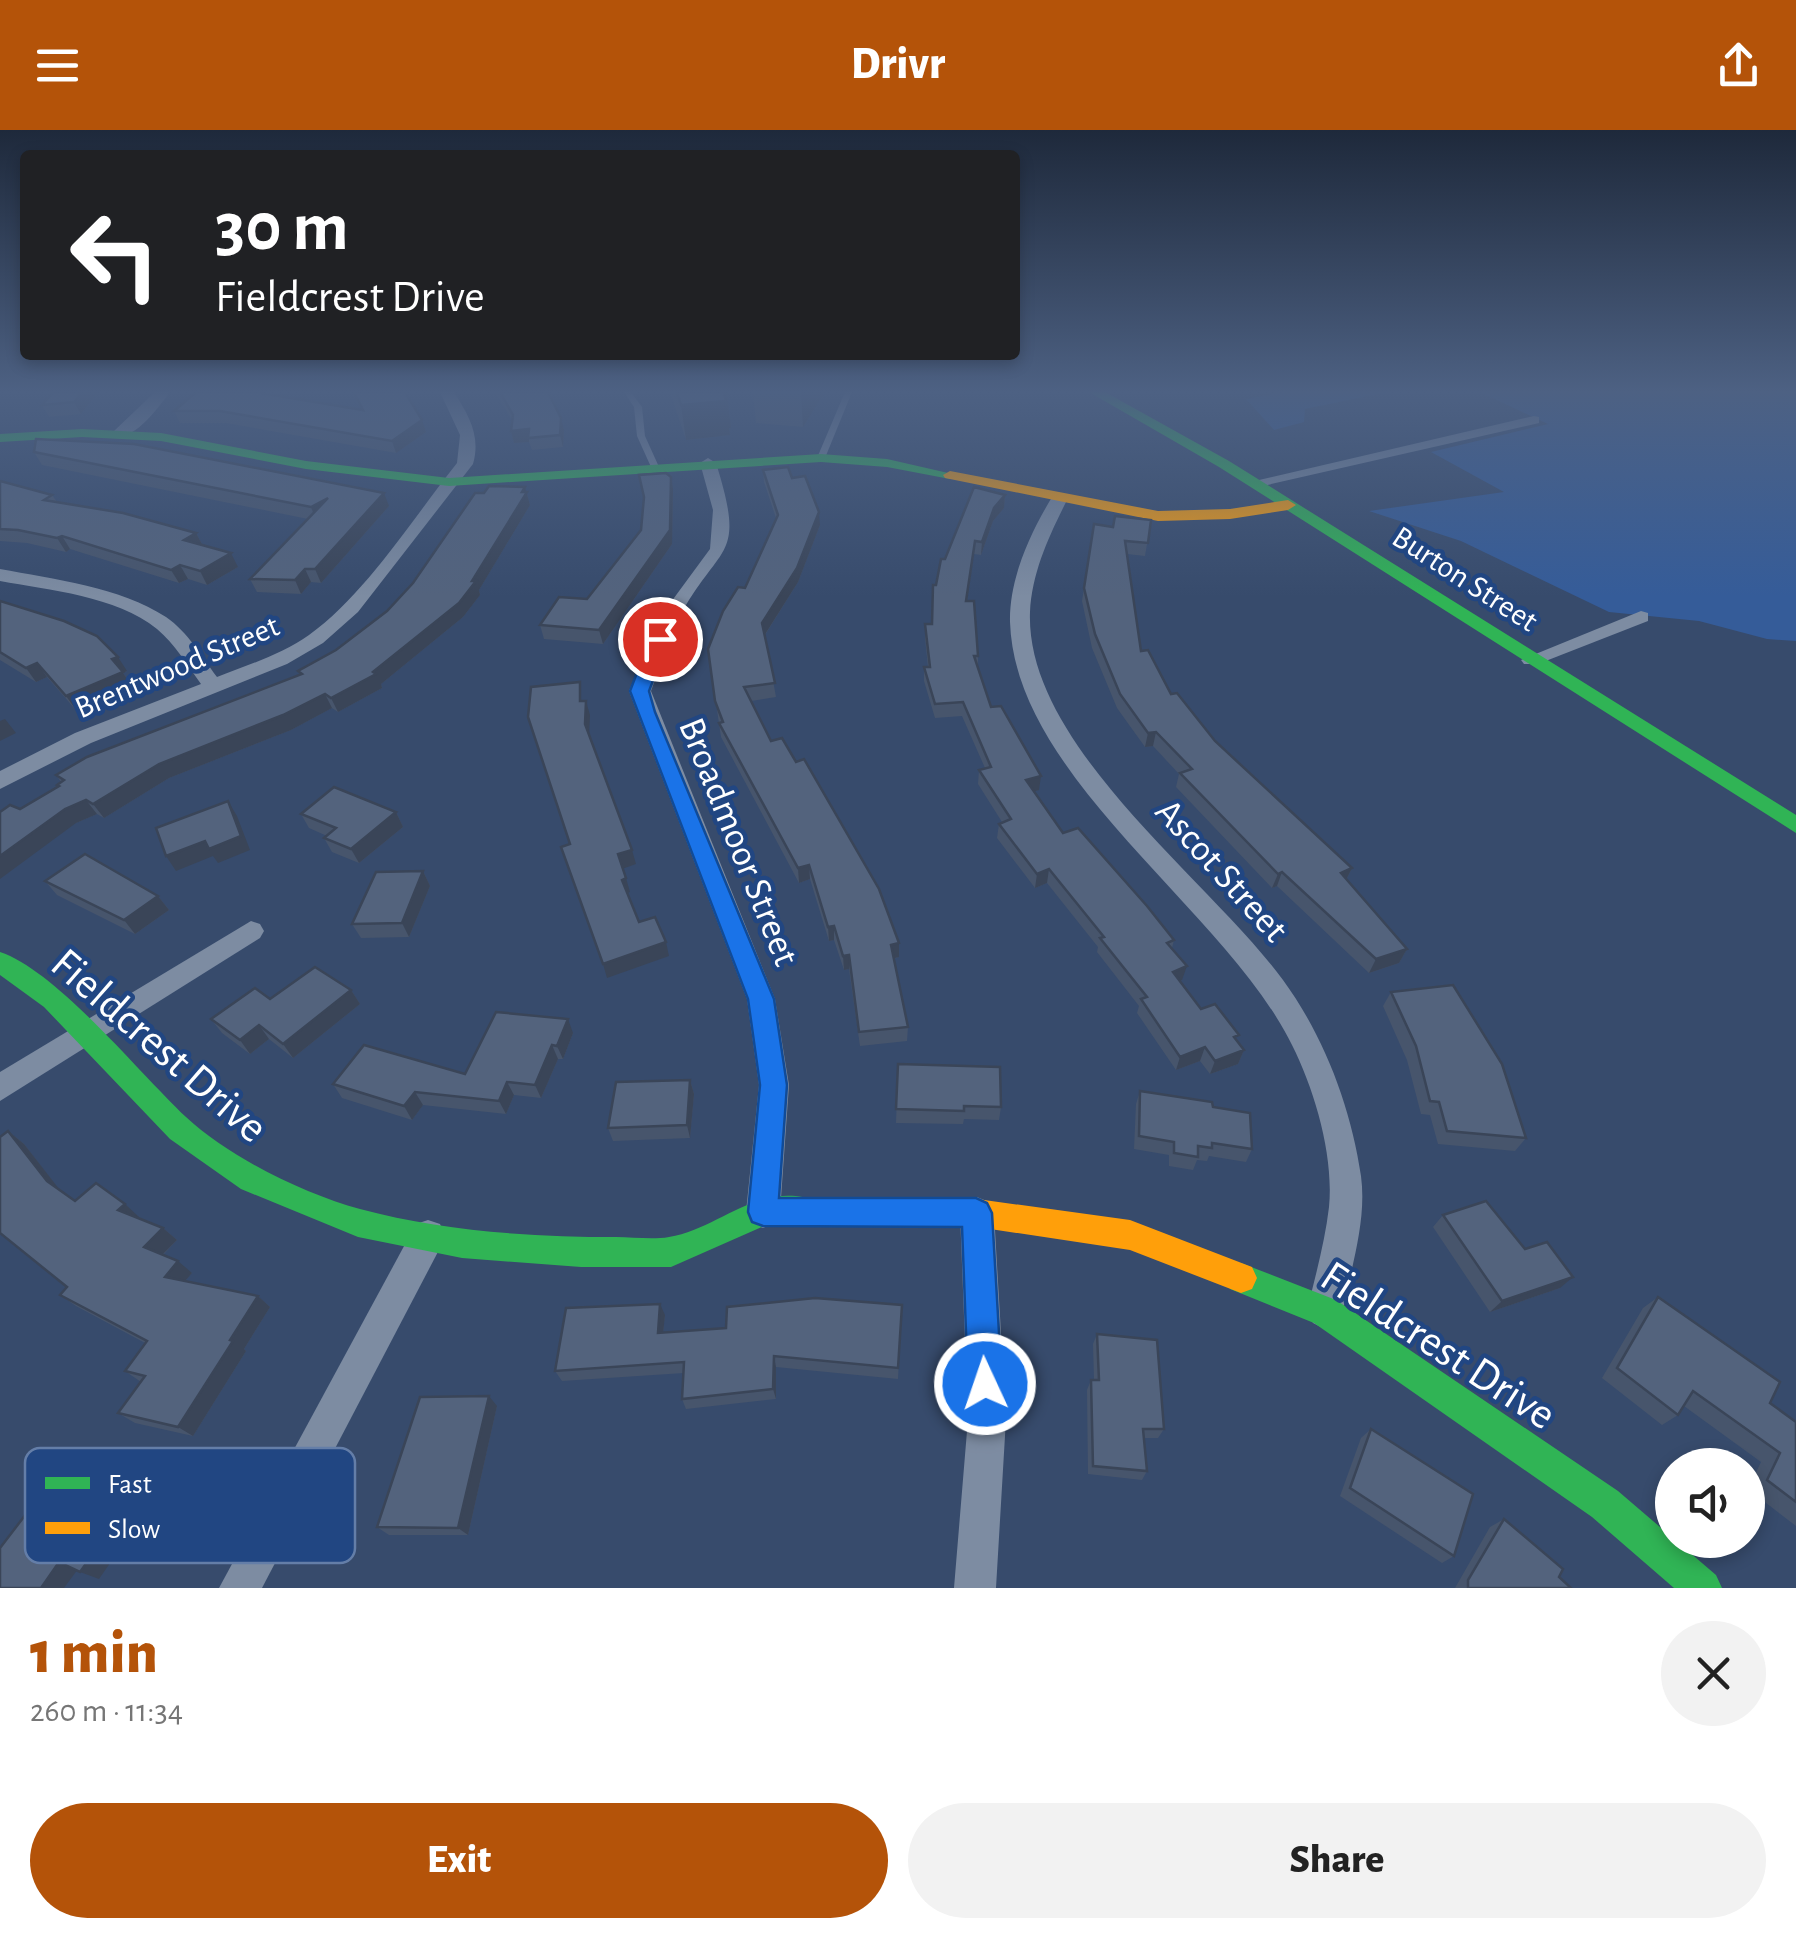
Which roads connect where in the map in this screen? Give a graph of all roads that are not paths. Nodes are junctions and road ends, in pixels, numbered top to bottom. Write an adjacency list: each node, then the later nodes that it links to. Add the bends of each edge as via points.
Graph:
1 (278, 460): 10 (street)
2 (466, 460): 10 (street, Brentwood Street)
3 (652, 460): 9 (lane)
4 (775, 460): 8 (street)
5 (843, 460): 12 (street)
6 (1214, 460): 11 (street, Burton Street)
7 (1356, 460): 11 (street)
8 (708, 463): 9 (street); 24 (street, Broadmoor Street, via 722,510 719,549 670,617 640,691 761,999 774,1085)
9 (655, 467): 10 (street)
10 (450, 482): 17 (street, Brentwood Street, via 351,608 316,640)
11 (1254, 483): 13 (street, Burton Street)
12 (1060, 498): 13 (street, via 1195,517); 27 (street, Ascot Street, via 1034,548 1020,625 1026,658 1038,694 1073,754 1267,979 1304,1039 1328,1106 1346,1192)
13 (1288, 504): 16 (street, Burton Street)
14 (0, 575): 17 (street, via 138,610 175,636)
15 (1641, 617): 16 (street)
16 (1531, 660): 19 (street, Burton Street)
17 (214, 688): 18 (street, Brentwood Street, via 83,738)
18 (0, 781)
19 (1796, 825)
20 (251, 931): 22 (street)
21 (0, 962): 22 (street, Fieldcrest Drive)
22 (86, 1032): 23 (street); 26 (street, Fieldcrest Drive, via 180,1130 251,1178 358,1223)
23 (0, 1088)
24 (763, 1212): 25 (street, Fieldcrest Drive); 26 (street, Fieldcrest Drive, via 671,1252 581,1252)
25 (976, 1213): 27 (street, Fieldcrest Drive, via 1130,1235); 31 (street, via 987,1418)
26 (428, 1236): 28 (street)
27 (1325, 1311): 32 (street, Fieldcrest Drive, via 1605,1504)
28 (315, 1448)
29 (253, 1563): 30 (street)
30 (240, 1588)
31 (975, 1588)
32 (1703, 1588)

